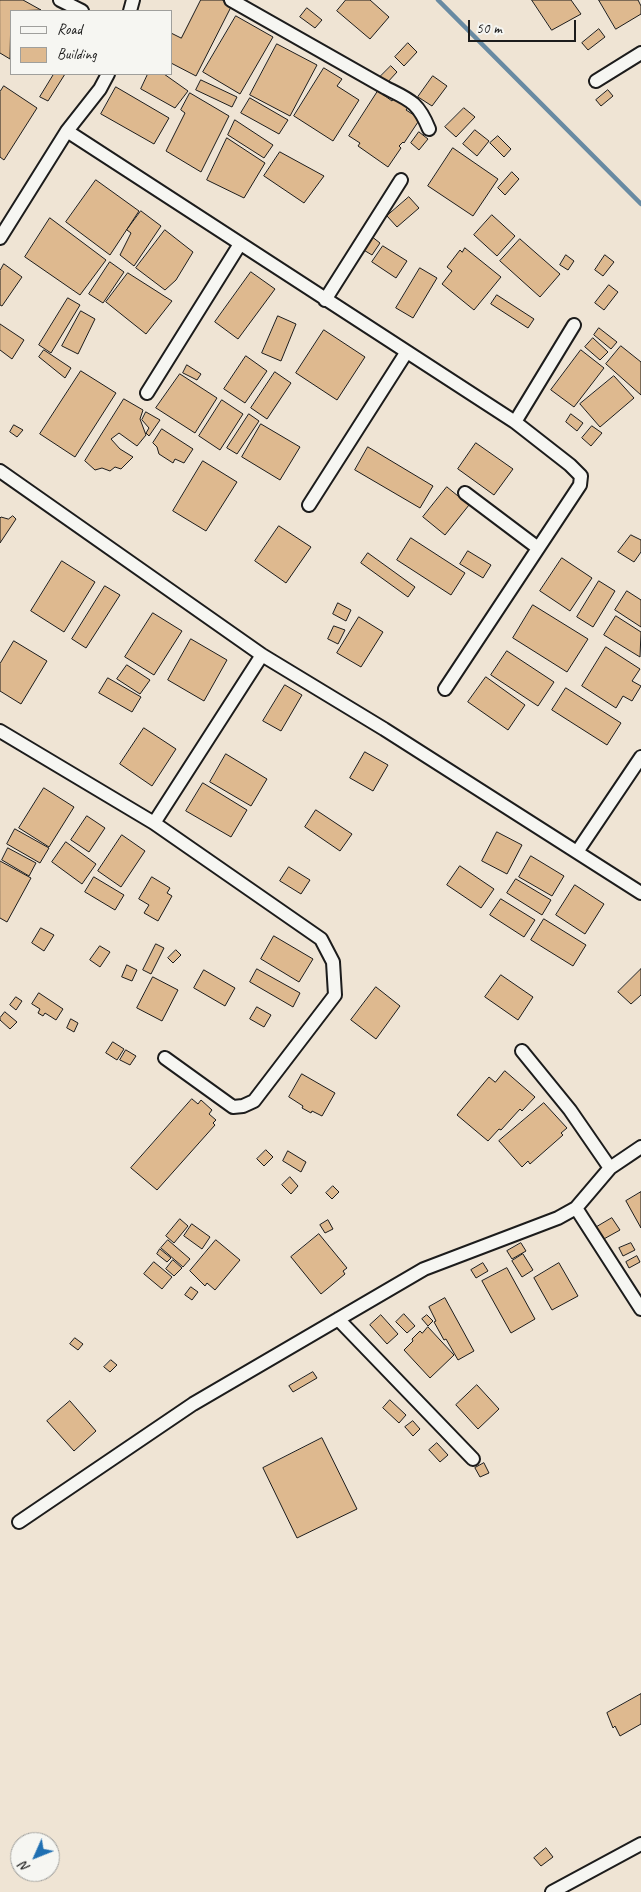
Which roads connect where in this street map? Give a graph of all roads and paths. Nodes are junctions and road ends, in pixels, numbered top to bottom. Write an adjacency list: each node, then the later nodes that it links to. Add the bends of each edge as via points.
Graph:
1 (60, 0): 3 (street)
2 (231, 0): 7 (street, via 412,101)
3 (80, 10)
4 (641, 53): 6 (street)
5 (107, 75): 8 (street)
6 (596, 81)
7 (429, 128)
8 (67, 131): 11 (street); 13 (street)
9 (401, 180): 14 (street)
10 (0, 213): 11 (street)
11 (12, 220): 12 (street)
12 (0, 238)
13 (240, 244): 14 (street); 17 (street)
14 (325, 300): 16 (street)
15 (574, 324): 18 (street)
16 (406, 353): 18 (street); 21 (street)
17 (147, 393)
18 (515, 422): 22 (street, via 581,476 580,485)
19 (0, 471): 23 (street)
20 (465, 493): 22 (street)
21 (309, 505)
22 (538, 548): 24 (street)
23 (262, 655): 27 (street); 28 (street)
24 (445, 689)
25 (0, 731): 27 (street)
26 (641, 757): 28 (street)
27 (154, 823): 31 (street, via 321,939 332,962 335,995 254,1101 243,1106 234,1107)
28 (577, 852): 29 (street)
29 (641, 893)
30 (522, 1051): 33 (street, via 570,1110)
31 (165, 1058)
32 (641, 1148): 33 (street)
33 (610, 1168): 34 (street)
34 (576, 1208): 35 (street); 36 (street, via 558,1218 424,1268)
35 (641, 1309)
36 (338, 1319): 37 (street); 38 (street, via 193,1404)
37 (473, 1459)
38 (19, 1522)
39 (641, 1844): 40 (street)
40 (552, 1892)

